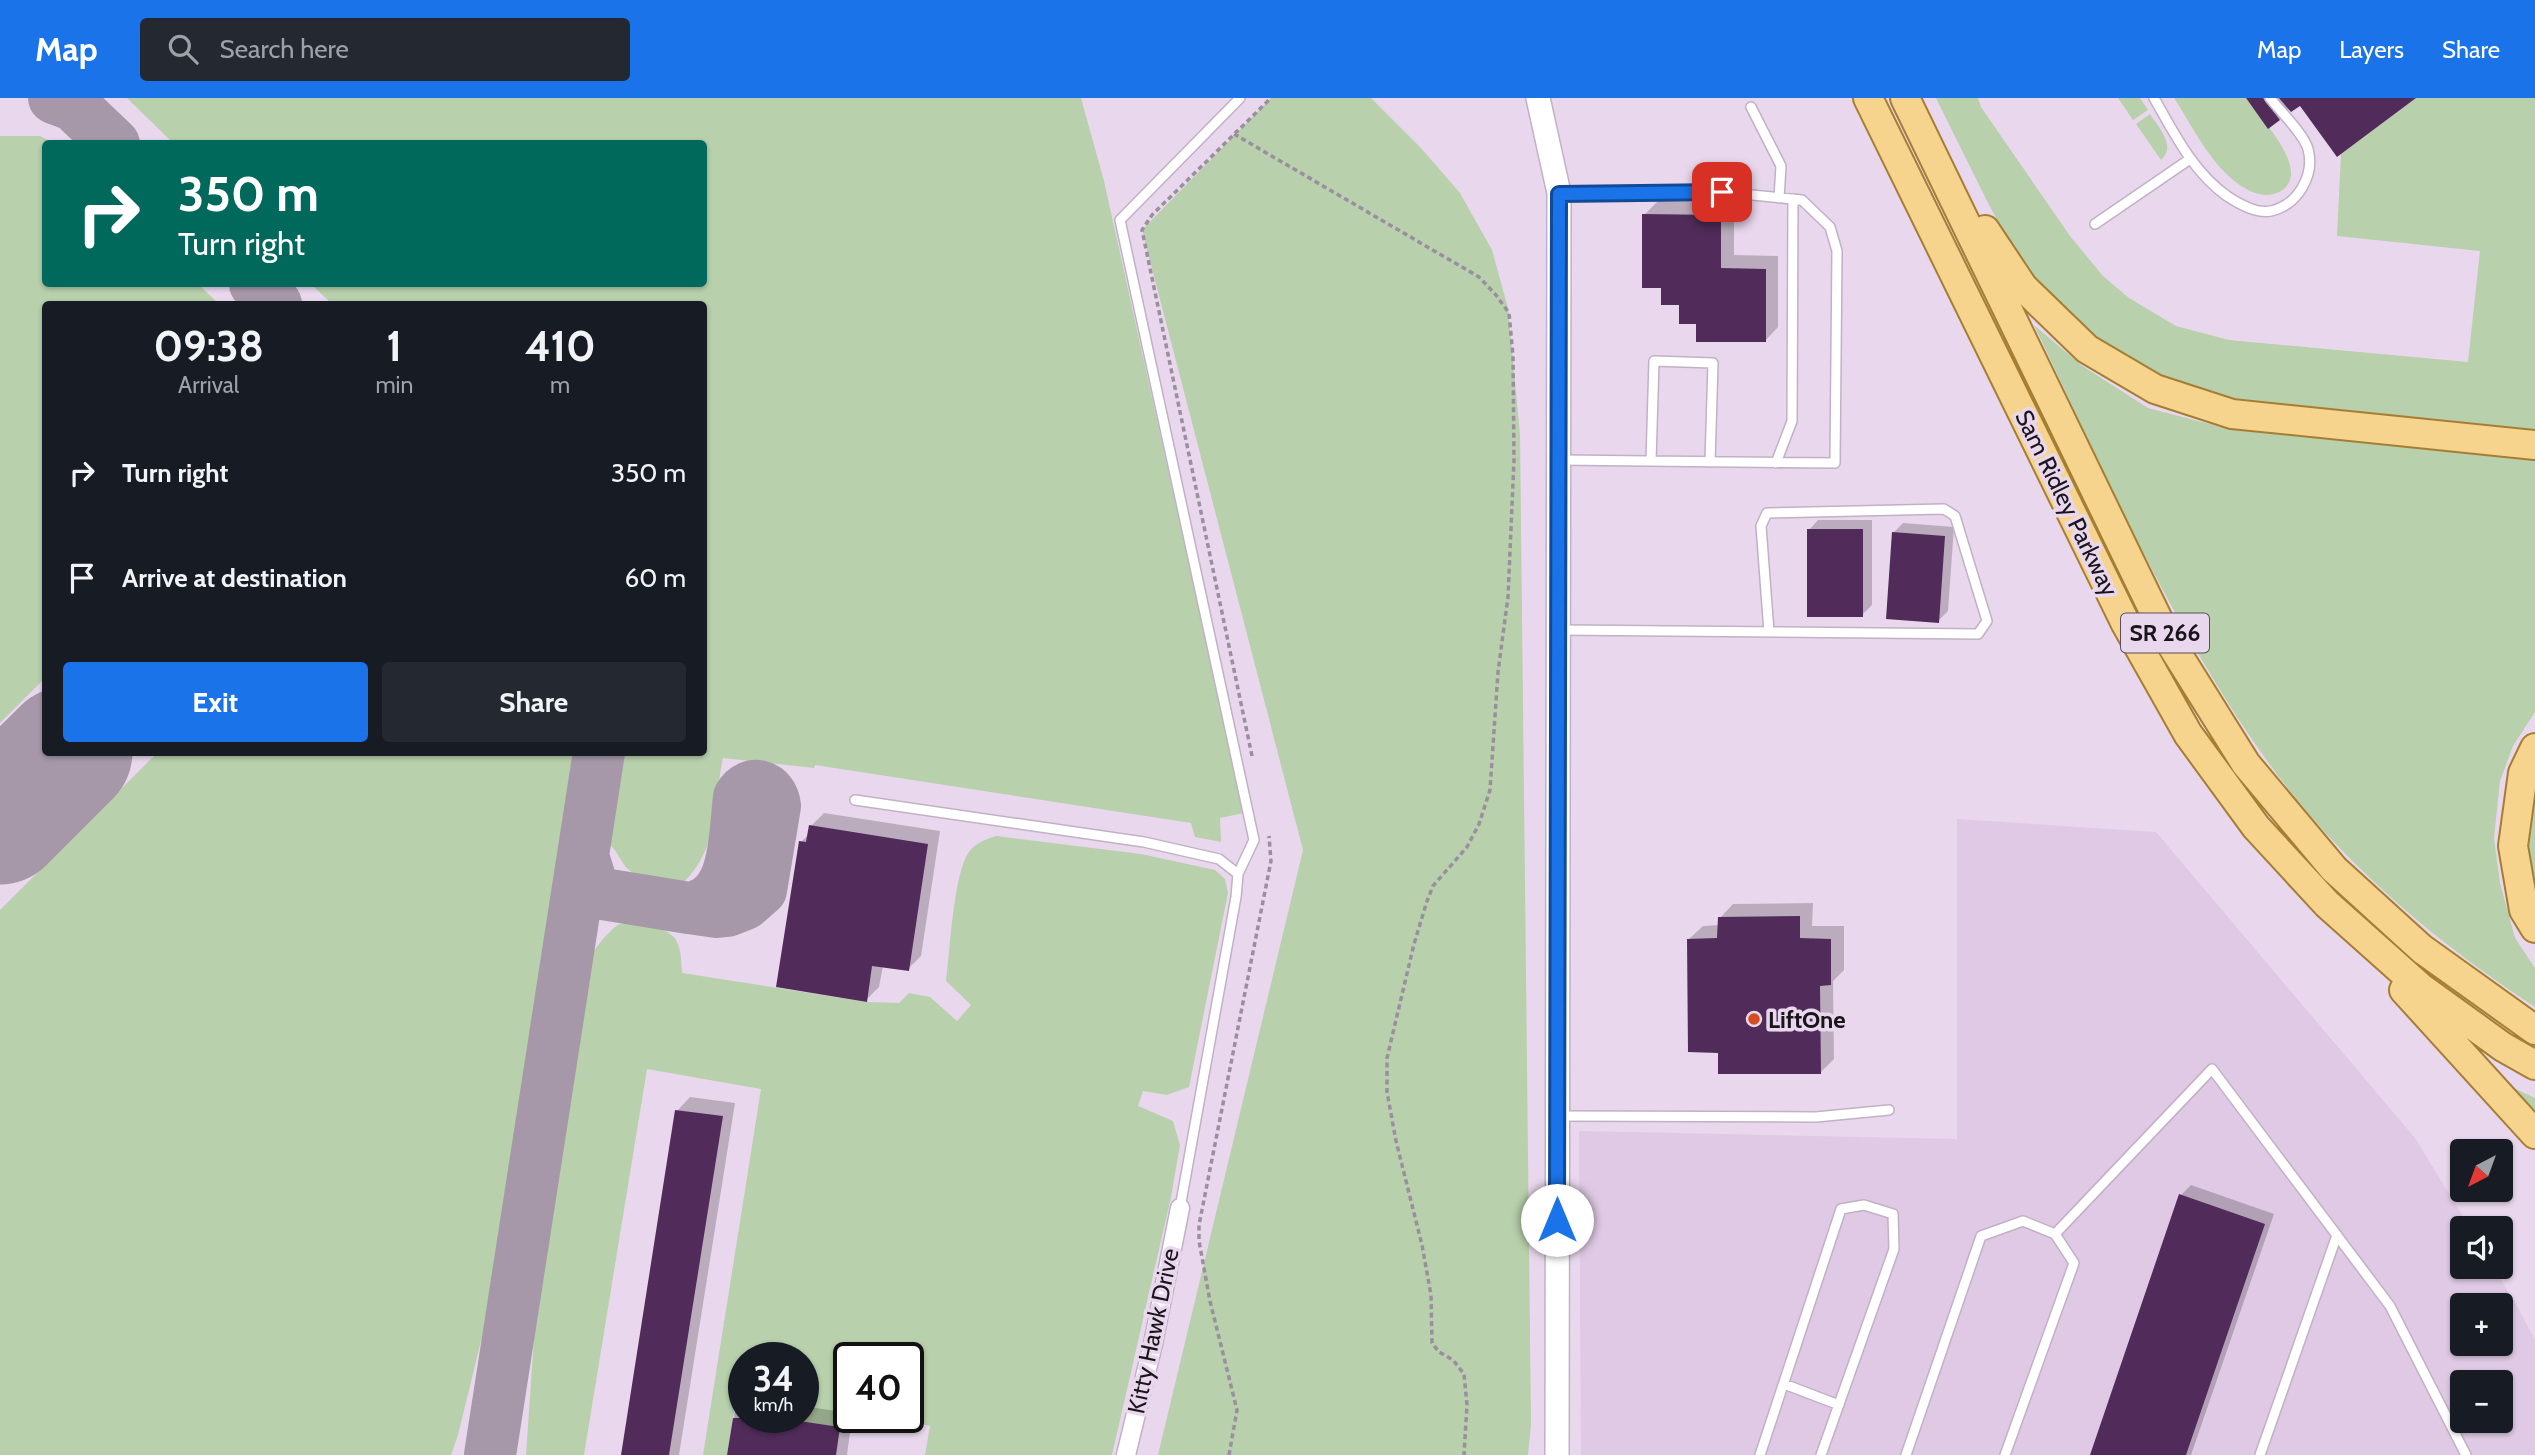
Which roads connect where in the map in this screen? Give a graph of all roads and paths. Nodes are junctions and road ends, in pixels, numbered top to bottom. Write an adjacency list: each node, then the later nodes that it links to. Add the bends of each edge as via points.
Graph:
1 (1240, 98): 27 (lane, via 1120,220 1254,840)
2 (1271, 98): 9 (path)
3 (1538, 98): 12 (street)
4 (1868, 98): 28 (main road, Sam Ridley Parkway / SR 266, via 2126,624 2188,734 2256,827)
5 (1905, 98): 10 (main road, Sam Ridley Parkway / SR 266)
6 (2154, 98): 11 (lane)
7 (2270, 98): 11 (lane, via 2307,145 2311,159 2302,189 2288,204 2271,211 2253,210 2226,195)
8 (1751, 107): 13 (lane, via 1781,166)
9 (1234, 134): 24 (path, via 1142,230); 42 (path, via 1479,277 1509,313 1514,474 1490,790 1467,847 1433,886 1427,901 1387,1058 1387,1092 1396,1141 1431,1295 1432,1343 1464,1374)
10 (1926, 140): 16 (main road, via 2023,287 2087,349 2155,389 2232,414); 30 (main road, Sam Ridley Parkway / SR 266, via 2166,636 2246,764 2334,869 2422,948)
11 (2190, 159): 15 (lane)
12 (1559, 194): 13 (lane, via 1722,192); 17 (street)
13 (1779, 198): 14 (lane)
14 (1793, 199): 20 (lane, via 1792,421); 20 (lane, via 1802,200 1830,227 1837,251 1835,463)
15 (2095, 224)
16 (2535, 445)
17 (1559, 460): 18 (lane); 21 (street)
18 (1651, 461): 19 (lane); 19 (lane, via 1654,361 1713,363)
19 (1710, 462): 20 (lane)
20 (1776, 463)
21 (1558, 630): 22 (lane); 33 (street)
22 (1769, 632): 22 (lane, via 1978,634 1987,621 1955,516 1944,509 1766,513 1761,526)
23 (2535, 748): 29 (main road, via 2523,773 2513,846 2524,910)
24 (1254, 762)
25 (855, 800): 27 (lane, via 1144,842 1219,859)
26 (1268, 830): 41 (path, via 1270,860 1199,1225 1210,1301 1237,1410)
27 (1238, 874): 35 (lane)
28 (2327, 904): 31 (main road, Sam Ridley Parkway / SR 266, via 2420,987); 34 (main road)
29 (2535, 928)
30 (2535, 1030)
31 (2535, 1065)
32 (1889, 1110): 33 (lane, via 1816,1117)
33 (1557, 1116): 43 (street)
34 (2535, 1134)
35 (1180, 1208): 40 (street, Kitty Hawk Drive)
36 (2055, 1234): 37 (lane, via 2212,1069); 46 (lane, via 2023,1221 1981,1236); 47 (lane, via 2074,1263)
37 (2337, 1235): 48 (lane); 49 (lane, via 2389,1306)
38 (1784, 1384): 39 (lane); 39 (lane, via 1841,1209 1864,1205 1893,1214 1894,1249); 44 (lane)
39 (1839, 1405): 45 (lane)
40 (1126, 1455)
41 (1229, 1455)
42 (1464, 1455)
43 (1557, 1455)
44 (1760, 1455)
45 (1821, 1455)
46 (1906, 1455)
47 (2005, 1455)
48 (2260, 1455)
49 (2466, 1455)

